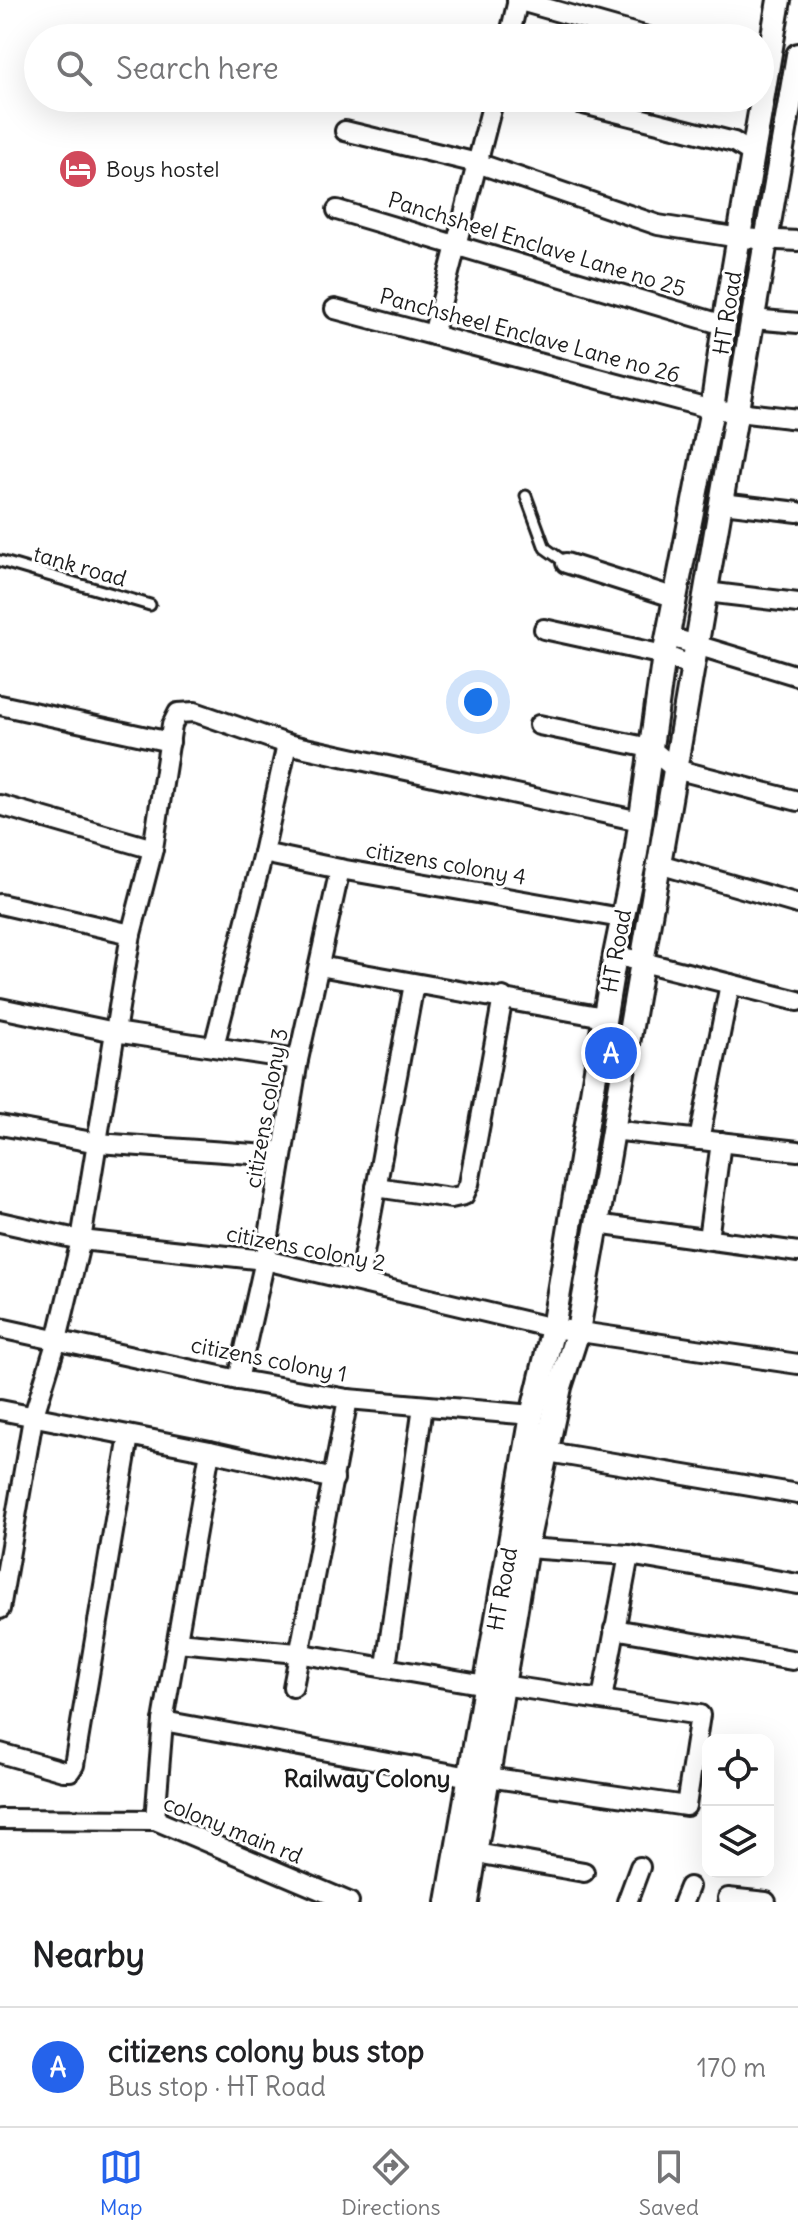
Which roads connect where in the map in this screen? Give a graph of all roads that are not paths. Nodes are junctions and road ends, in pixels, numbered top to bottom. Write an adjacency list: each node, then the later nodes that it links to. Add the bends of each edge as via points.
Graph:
1 (518, 0): 3 (street); 4 (street)
2 (779, 0): 5 (street, HT Road)
3 (512, 24)
4 (602, 24)
5 (774, 24)
6 (798, 55): 11 (street, HT Road)
7 (490, 112): 13 (street)
8 (615, 112): 12 (street, via 734,142)
9 (758, 112): 12 (street, HT Road)
10 (345, 131): 13 (street)
11 (791, 141): 16 (street, HT Road)
12 (753, 154): 15 (street, HT Road)
13 (477, 163): 15 (street, via 658,225); 18 (street)
14 (337, 210): 18 (street, Panchsheel Enclave Lane no 25)
15 (740, 238): 16 (street); 22 (street, HT Road)
16 (765, 238): 17 (street); 20 (street, HT Road)
17 (798, 241)
18 (456, 244): 22 (street, Panchsheel Enclave Lane no 25); 23 (street)
19 (335, 309): 23 (street, Panchsheel Enclave Lane no 26)
20 (752, 319): 21 (street); 25 (street, HT Road)
21 (798, 323)
22 (724, 325): 24 (street, HT Road)
23 (433, 335): 24 (street, Panchsheel Enclave Lane no 26)
24 (712, 409): 25 (street, Panchsheel Enclave Lane no 26); 33 (street, HT Road)
25 (738, 413): 26 (street, Panchsheel Enclave Lane no 26); 28 (street, HT Road)
26 (798, 419)
27 (526, 496): 31 (lane, via 545,548)
28 (722, 503): 29 (street); 32 (street, HT Road)
29 (798, 512)
30 (0, 561): 35 (lane, tank road)
31 (566, 563): 33 (street)
32 (706, 592): 34 (street); 37 (street, HT Road)
33 (676, 598): 38 (street, HT Road)
34 (798, 603)
35 (150, 605)
36 (544, 629): 38 (street)
37 (696, 643): 38 (street); 39 (street, HT Road); 40 (street)
38 (667, 646): 39 (street); 45 (street, HT Road)
39 (692, 666): 46 (street, HT Road)
40 (798, 676)
41 (0, 705): 43 (street)
42 (539, 725): 45 (street)
43 (170, 742): 44 (street, via 178,713 195,712); 50 (street)
44 (287, 744): 49 (street); 51 (street)
45 (650, 748): 46 (street); 49 (street, HT Road)
46 (675, 769): 47 (street); 52 (street, HT Road)
47 (798, 801)
48 (0, 805): 50 (street)
49 (640, 821): 56 (street, HT Road)
50 (153, 849): 57 (street)
51 (263, 853): 53 (street, citizens colony 4); 68 (street)
52 (659, 864): 55 (street); 59 (street, HT Road)
53 (340, 869): 56 (street, citizens colony 4); 60 (street, citizens colony 3)
54 (0, 904): 57 (street)
55 (798, 904)
56 (621, 918): 58 (street, HT Road)
57 (131, 934): 67 (street)
58 (615, 955): 59 (street); 66 (street, HT Road)
59 (641, 962): 62 (street); 71 (street, HT Road)
60 (319, 966): 61 (street); 69 (street, citizens colony 3)
61 (414, 984): 63 (street); 77 (street)
62 (730, 984): 64 (street); 72 (street)
63 (503, 997): 66 (street); 77 (street, via 464,1195 451,1198)
64 (798, 1001)
65 (0, 1008): 67 (street)
66 (604, 1017): 86 (street, HT Road)
67 (115, 1032): 68 (street); 74 (street)
68 (214, 1046): 69 (street)
69 (298, 1060): 76 (street, citizens colony 3)
70 (0, 1125): 74 (street)
71 (612, 1130): 72 (street); 79 (street, HT Road)
72 (699, 1140): 73 (street)
73 (721, 1142): 75 (street); 80 (street)
74 (98, 1143): 76 (street); 81 (street)
75 (798, 1151)
76 (281, 1156): 83 (street, citizens colony 3)
77 (376, 1187): 84 (street)
78 (0, 1222): 81 (street, citizens colony 2)
79 (597, 1224): 80 (street); 87 (street, HT Road)
80 (708, 1239): 82 (street)
81 (81, 1240): 83 (street, citizens colony 2); 88 (street)
82 (798, 1252)
83 (265, 1260): 84 (street, citizens colony 2); 90 (street, citizens colony 3)
84 (359, 1280): 86 (street, citizens colony 2)
85 (0, 1328): 88 (street, citizens colony 1)
86 (553, 1328): 87 (street, citizens colony 2); 94 (street, HT Road)
87 (578, 1331): 89 (street, citizens colony 2); 98 (street, HT Road)
88 (57, 1340): 90 (street, citizens colony 1); 95 (street)
89 (798, 1364)
90 (238, 1380): 91 (street, citizens colony 1)
91 (348, 1399): 92 (street, citizens colony 1); 99 (street)
92 (423, 1406): 94 (street, citizens colony 1); 111 (street)
93 (0, 1410): 95 (street)
94 (532, 1415): 112 (street, HT Road)
95 (33, 1418): 96 (street); 102 (street)
96 (129, 1436): 97 (street); 116 (street, via 74,1765 63,1771)
97 (210, 1451): 99 (street); 108 (street)
98 (548, 1452): 100 (street); 103 (street, HT Road)
99 (334, 1479): 109 (street)
100 (798, 1494)
101 (0, 1504): 102 (street)
102 (19, 1508): 106 (street)
103 (526, 1548): 104 (street); 112 (street, HT Road)
104 (629, 1555): 105 (street); 107 (street)
105 (798, 1584)
106 (0, 1609)
107 (614, 1629): 110 (street); 114 (street)
108 (177, 1642): 109 (street); 115 (street)
109 (297, 1653): 111 (street); 113 (street)
110 (792, 1660)
111 (386, 1666): 112 (street)
112 (494, 1685): 114 (street); 117 (street, HT Road)
113 (293, 1687)
114 (602, 1699): 117 (street, via 700,1715 686,1806)
115 (163, 1721): 117 (street); 119 (street)
116 (0, 1753)
117 (479, 1777): 120 (street, HT Road); 125 (street, HT Road)
118 (0, 1819): 119 (street, colony main rd)
119 (155, 1820): 124 (street, colony main rd)
120 (476, 1853): 122 (street); 126 (street, HT Road)
121 (640, 1867): 127 (street)
122 (584, 1872)
123 (728, 1898): 128 (street)
124 (349, 1902)
125 (448, 1902)
126 (467, 1902)
127 (627, 1902)
128 (766, 1902)

